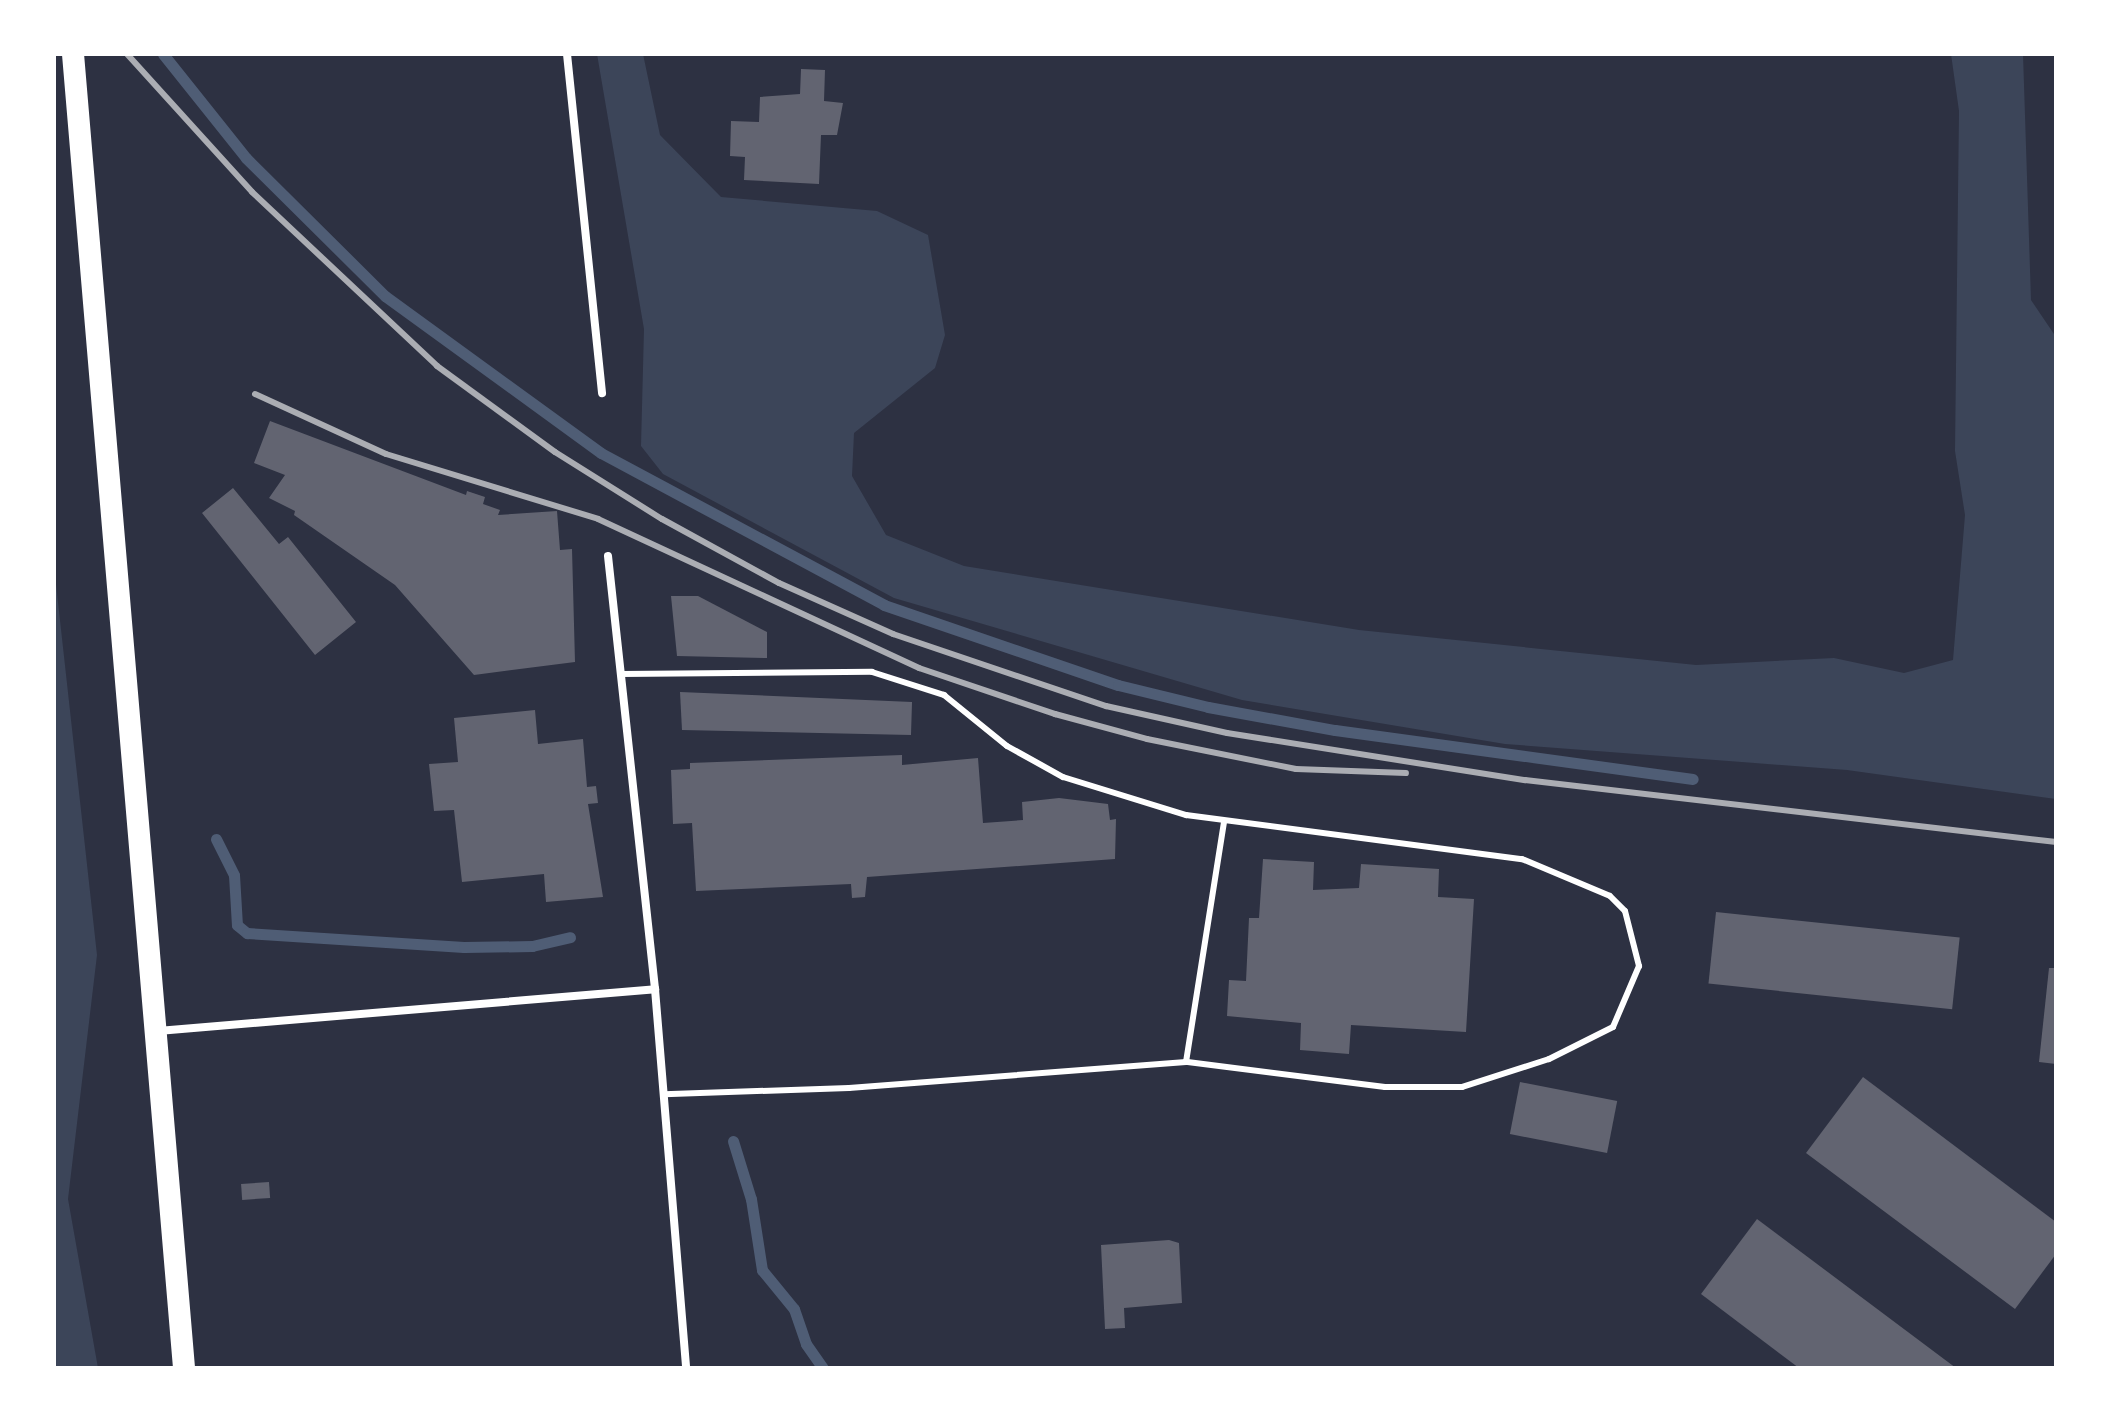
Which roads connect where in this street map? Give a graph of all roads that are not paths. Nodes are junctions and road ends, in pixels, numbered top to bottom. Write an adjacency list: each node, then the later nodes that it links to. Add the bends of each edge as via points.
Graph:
1 (73, 54): 8 (highway)
2 (567, 54): 3 (street)
3 (602, 393)
4 (608, 556): 5 (street)
5 (621, 674): 6 (lane, via 872,672 944,695 1007,746 1063,777 1186,815); 7 (street)
6 (1224, 821): 9 (lane); 9 (lane, via 1522,859 1610,896 1625,911 1639,966 1613,1027 1549,1059 1462,1087 1385,1087)
7 (655, 989): 8 (street); 10 (street)
8 (155, 1031): 11 (highway)
9 (1186, 1062): 10 (lane, via 849,1088)
10 (664, 1094): 12 (street)
11 (184, 1368)
12 (686, 1368)

